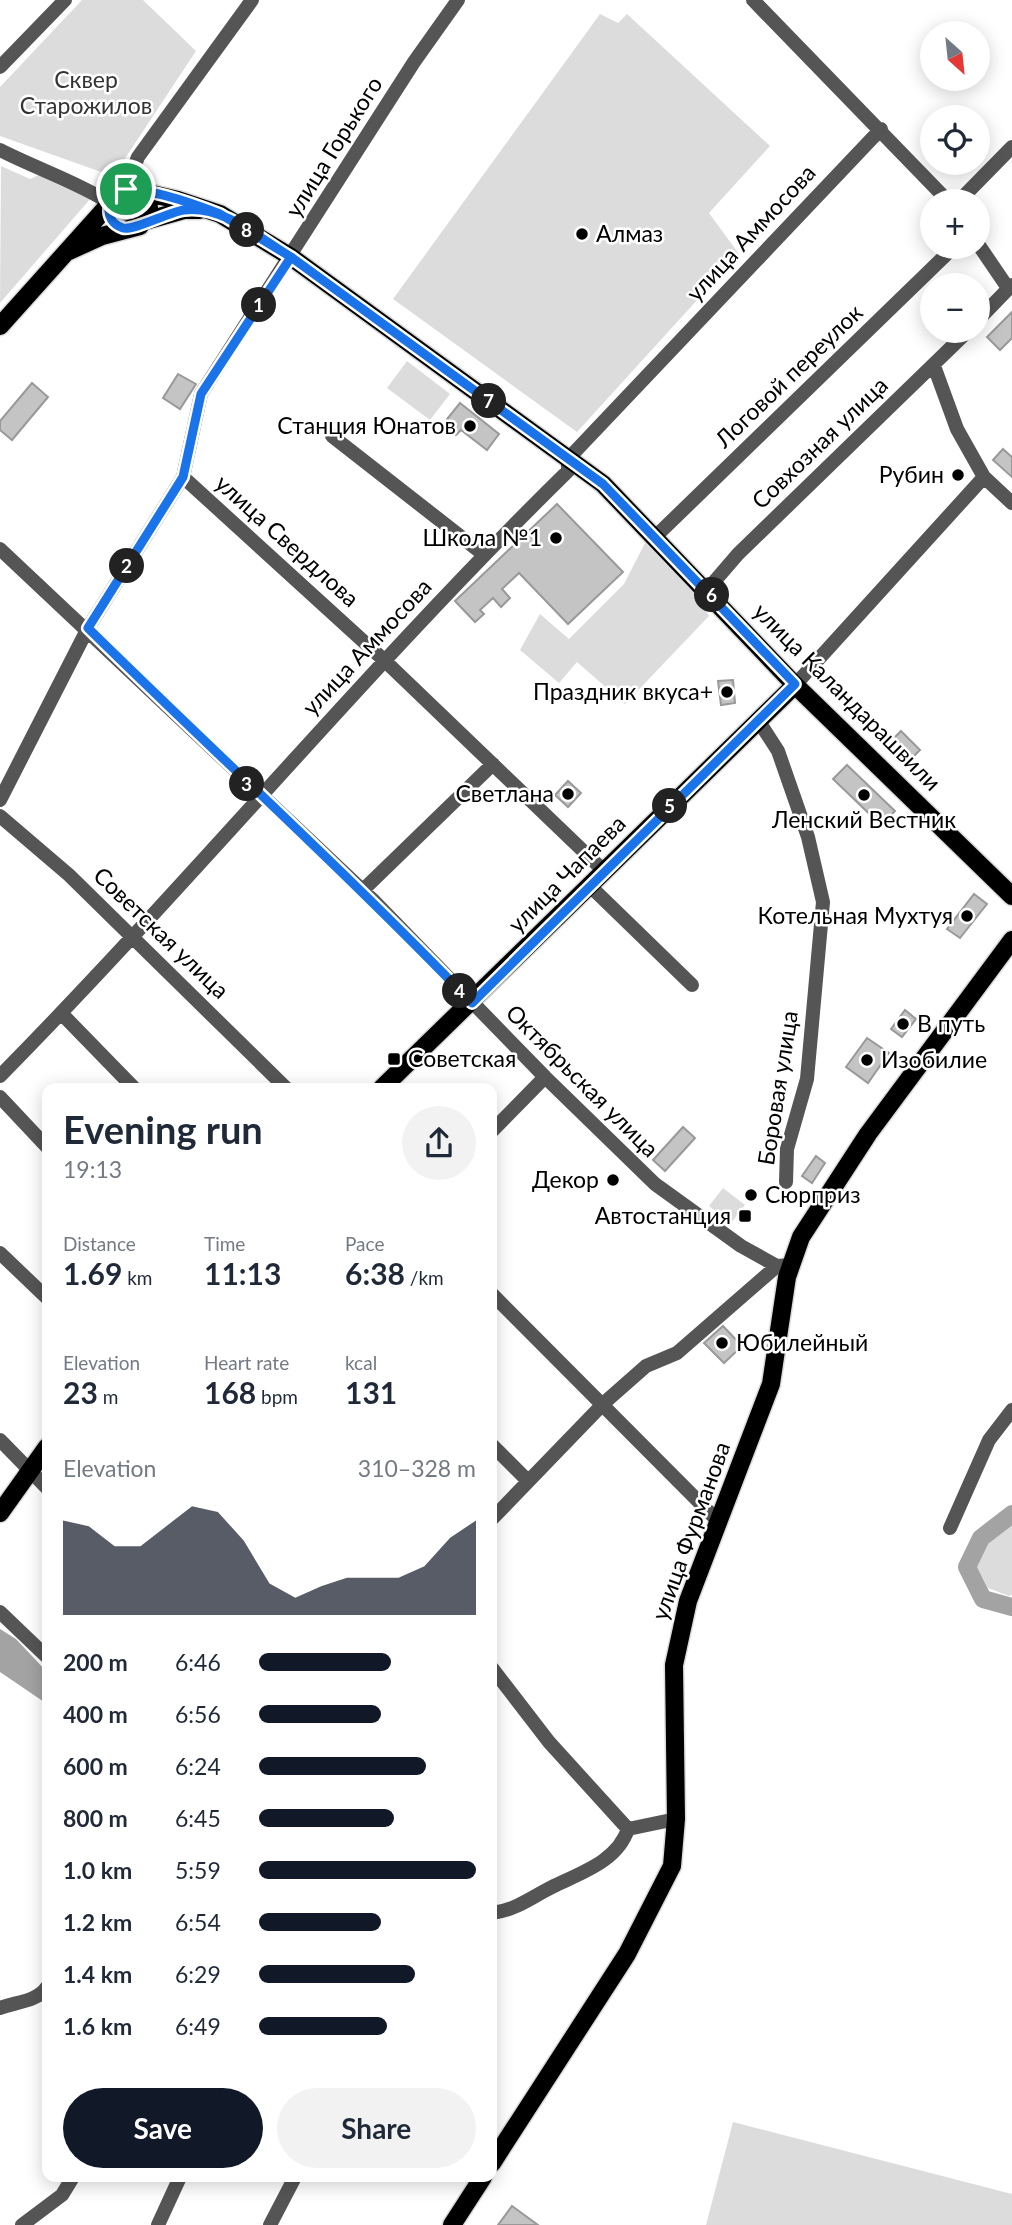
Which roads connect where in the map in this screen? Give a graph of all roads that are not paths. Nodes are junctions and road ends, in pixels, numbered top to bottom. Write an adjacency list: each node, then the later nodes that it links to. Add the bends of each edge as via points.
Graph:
1 (65, 0): 5 (street)
2 (252, 0): 11 (street, via 138,157)
3 (458, 0): 17 (street, улица Горького)
4 (753, 0): 6 (street)
5 (0, 68)
6 (881, 129): 9 (street); 26 (street, улица Аммосова)
7 (1012, 147): 10 (street)
8 (0, 150): 12 (street)
9 (937, 189)
10 (969, 189)
11 (133, 190): 12 (main road, via 116,194); 13 (main road, улица Каландарашвили); 14 (main road, via 149,208)
12 (110, 203): 15 (main road, via 111,219); 16 (main road)
13 (210, 210): 14 (main road, via 184,210); 17 (main road, улица Каландарашвили)
14 (145, 221): 15 (main road)
15 (128, 229): 16 (main road)
16 (65, 252): 22 (main road)
17 (291, 257): 26 (main road, улица Каландарашвили); 27 (street, улица Горького, via 201,394)
18 (942, 259): 30 (street, Логовой переулок)
19 (989, 259): 20 (street)
20 (1010, 287): 21 (street)
21 (990, 308)
22 (0, 326)
23 (956, 343): 24 (street, Совхозная улица)
24 (934, 366): 28 (street, via 957,429); 33 (street, Совхозная улица, via 837,455)
25 (332, 436): 32 (street)
26 (568, 459): 30 (main road, улица Каландарашвили, via 603,484); 32 (street, улица Аммосова, via 568,471)
27 (183, 477): 34 (street, улица Горького); 35 (street, улица Свердлова)
28 (984, 477): 29 (street); 36 (street, улица Чапаева)
29 (1012, 503)
30 (655, 537): 33 (main road, улица Каландарашвили)
31 (0, 548): 34 (street, Октябрьская улица)
32 (483, 554): 35 (street, улица Аммосова)
33 (706, 590): 36 (main road, улица Каландарашвили)
34 (88, 628): 39 (street, Октябрьская улица); 40 (street, улица Горького)
35 (385, 661): 38 (street, улица Свердлова); 39 (street, улица Аммосова)
36 (795, 684): 37 (main road, улица Чапаева); 45 (main road, улица Каландарашвили)
37 (758, 720): 42 (main road, улица Чапаева); 59 (street, Боровая улица, via 783,764 808,837 823,902 807,1079 787,1149)
38 (493, 764): 42 (street, улица Свердлова); 44 (street)
39 (260, 796): 44 (street, Октябрьская улица); 46 (street, улица Аммосова)
40 (0, 800)
41 (0, 816): 46 (street, Советская улица)
42 (603, 870): 43 (main road, улица Чапаева)
43 (589, 885): 48 (street); 49 (main road, улица Чапаева)
44 (363, 890): 49 (street, Октябрьская улица)
45 (1012, 896)
46 (134, 938): 50 (street, улица Аммосова); 54 (street, Советская улица)
47 (1012, 940): 61 (main road, улица Фурманова, via 867,1134)
48 (692, 985)
49 (472, 1003): 52 (street, Октябрьская улица); 55 (main road, улица Чапаева)
50 (62, 1014): 51 (street, улица Аммосова); 53 (street)
51 (0, 1076)
52 (545, 1077): 57 (street); 61 (street, Октябрьская улица, via 655,1184 741,1246)
53 (129, 1083)
54 (281, 1083)
55 (387, 1083)
56 (0, 1097): 58 (street)
57 (497, 1126)
58 (42, 1142)
59 (786, 1182)
60 (0, 1253): 62 (street)
61 (783, 1266): 64 (street, via 677,1353 646,1366); 74 (main road, улица Фурманова, via 771,1384)
62 (42, 1293)
63 (497, 1299): 64 (street)
64 (604, 1403): 70 (street); 74 (street)
65 (1012, 1410): 75 (street, via 989,1440)
66 (0, 1440): 69 (street)
67 (497, 1450): 70 (street)
68 (42, 1453): 69 (main road)
69 (29, 1470): 71 (street); 72 (main road)
70 (528, 1480): 73 (street)
71 (42, 1483)
72 (0, 1513)
73 (497, 1514)
74 (719, 1522): 79 (main road, улица Фурманова, via 688,1601 674,1665)
75 (950, 1528)
76 (0, 1612): 77 (street)
77 (42, 1652)
78 (497, 1675): 80 (street, via 548,1742)
79 (676, 1818): 80 (street); 84 (main road, улица Фурманова, via 672,1866 654,1905)
80 (628, 1829): 81 (street, via 624,1841 592,1870 512,1910)
81 (497, 1912)
82 (42, 1993): 83 (street)
83 (0, 2008)
84 (497, 2155)
85 (70, 2182): 89 (street, via 62,2195)
86 (178, 2182): 90 (street)
87 (292, 2182): 91 (street)
88 (480, 2182): 92 (main road)
89 (22, 2225)
90 (158, 2225)
91 (270, 2225)
92 (452, 2225)

